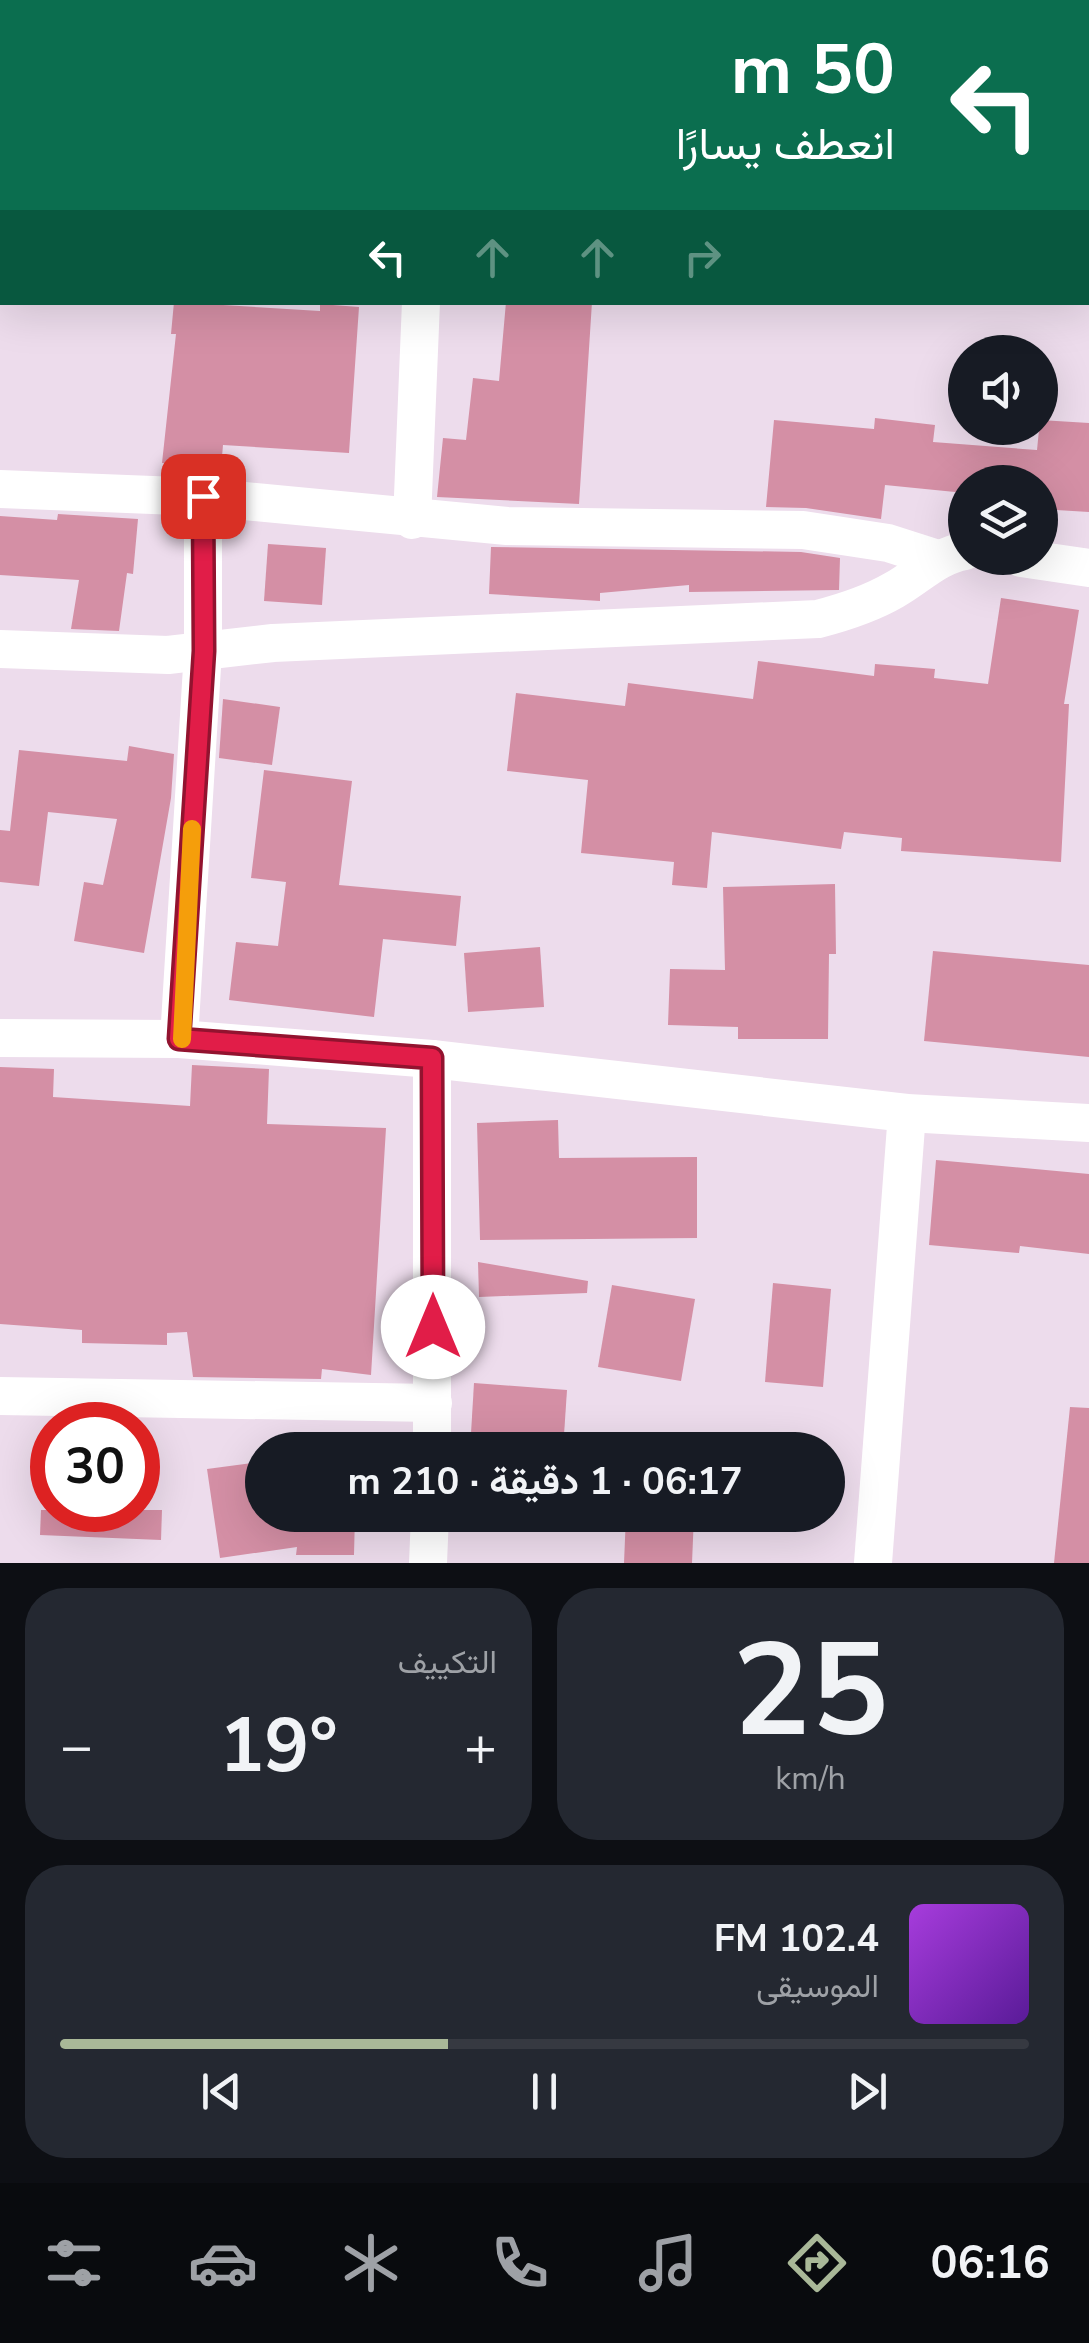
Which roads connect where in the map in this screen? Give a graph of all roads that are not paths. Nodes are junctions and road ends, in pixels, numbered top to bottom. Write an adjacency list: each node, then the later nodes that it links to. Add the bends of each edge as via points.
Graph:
1 (421, 305): 4 (street)
2 (0, 488): 3 (street)
3 (203, 496): 4 (street); 10 (street)
4 (412, 520): 5 (street, via 803,530)
5 (948, 554)
6 (948, 557): 10 (street, via 858,608 818,620)
7 (1058, 563): 8 (street)
8 (1089, 568)
9 (0, 649): 10 (street)
10 (204, 651): 12 (street)
11 (0, 1038): 12 (street)
12 (179, 1039): 13 (street)
13 (432, 1058): 14 (street); 17 (street)
14 (907, 1113): 15 (street); 21 (street)
15 (1089, 1124)
16 (0, 1396): 17 (street)
17 (433, 1403): 18 (street)
18 (432, 1432)
19 (429, 1532): 20 (street)
20 (428, 1563)
21 (873, 1563)

